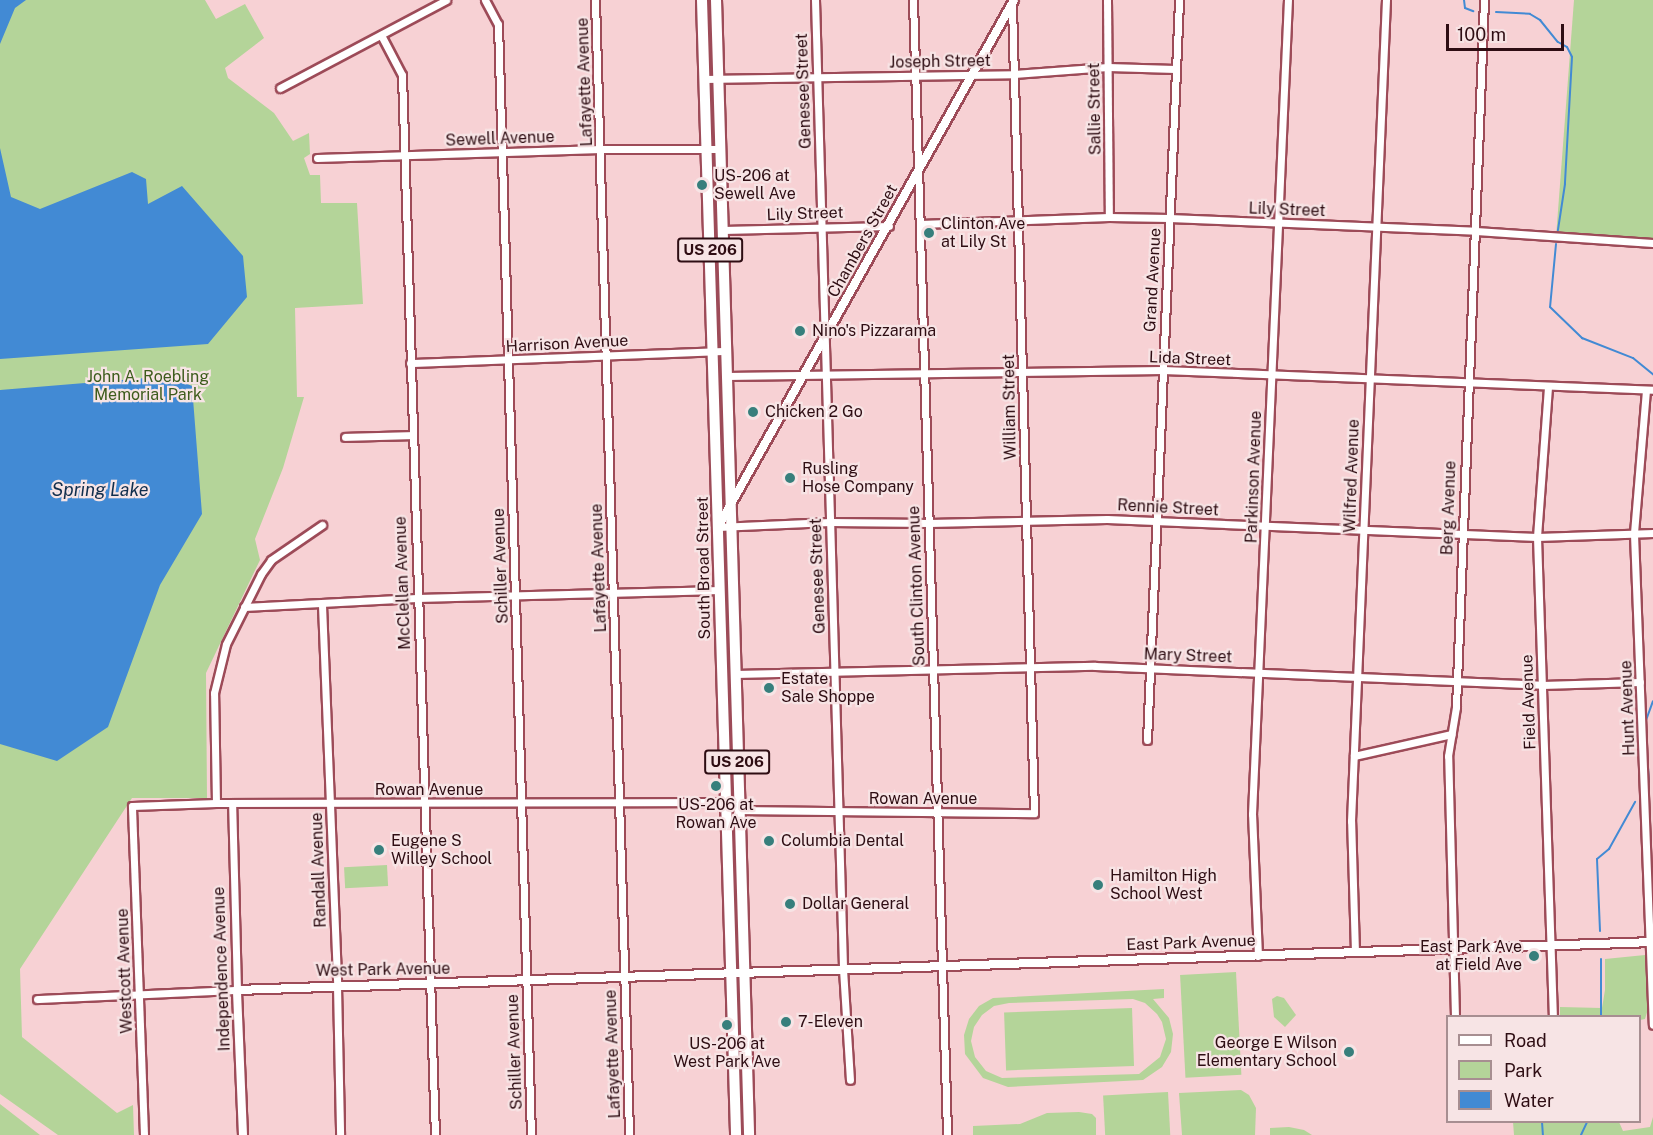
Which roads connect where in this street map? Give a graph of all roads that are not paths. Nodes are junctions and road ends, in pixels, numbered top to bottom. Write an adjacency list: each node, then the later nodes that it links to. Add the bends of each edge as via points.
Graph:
1 (446, 0): 14 (street)
2 (485, 0): 27 (street, Schiller Avenue, via 498,24)
3 (595, 0): 24 (street, Lafayette Avenue)
4 (702, 0): 21 (main road, South Broad Street / US 206)
5 (716, 0): 22 (main road, South Broad Street / US 206)
6 (815, 0): 19 (street, Genesee Street)
7 (913, 0): 20 (street, South Clinton Avenue)
8 (1107, 0): 15 (street, Sallie Street)
9 (1179, 0): 16 (street, Grand Avenue)
10 (1288, 0): 34 (street, Parkinson Avenue)
11 (1386, 0): 37 (street, Wilfred Avenue)
12 (1484, 0): 40 (street, Berg Avenue)
13 (1013, 1): 17 (street, William Street); 18 (street, Chambers Street)
14 (381, 35): 23 (street); 28 (street, McClellan Avenue, via 402,75)
15 (1108, 67): 16 (street, Joseph Street); 17 (street, Joseph Street); 31 (street, Sallie Street)
16 (1175, 69): 32 (street, Grand Avenue)
17 (1014, 74): 18 (street, Joseph Street); 33 (street, William Street)
18 (973, 75): 20 (street, Joseph Street); 30 (street, Chambers Street)
19 (818, 76): 20 (street, Joseph Street); 22 (street, Joseph Street); 38 (street, Genesee Street)
20 (916, 76): 30 (street, South Clinton Avenue)
21 (704, 79): 22 (street, Joseph Street); 25 (main road, South Broad Street / US 206)
22 (718, 79): 26 (main road, South Broad Street / US 206)
23 (280, 88)
24 (601, 149): 25 (street, Sewell Avenue); 27 (street, Sewell Avenue); 45 (street, Lafayette Avenue)
25 (707, 149): 26 (street, Sewell Avenue); 43 (main road, South Broad Street / US 206)
26 (720, 149): 39 (main road, South Broad Street / US 206)
27 (503, 153): 28 (street, Sewell Avenue); 46 (street, Schiller Avenue)
28 (405, 156): 29 (street, Sewell Avenue); 47 (street, McClellan Avenue)
29 (317, 158)
30 (918, 172): 35 (street, South Clinton Avenue); 36 (street, Chambers Street)
31 (1109, 217): 32 (street, Lily Street); 33 (street, Lily Street)
32 (1169, 218): 34 (street, Lily Street); 48 (street, Grand Avenue)
33 (1018, 222): 35 (street, Lily Street); 49 (street, William Street)
34 (1278, 223): 37 (street, Lily Street); 53 (street, Parkinson Avenue)
35 (920, 224): 50 (street, South Clinton Avenue)
36 (888, 226): 38 (street, Lily Street); 42 (street, Chambers Street)
37 (1377, 226): 40 (street, Lily Street); 55 (street, Wilfred Avenue)
38 (822, 227): 39 (street, Lily Street); 42 (street, Genesee Street)
39 (723, 230): 44 (main road, South Broad Street / US 206)
40 (1476, 231): 41 (street, Lily Street); 56 (street, Berg Avenue)
41 (1653, 243)
42 (825, 339): 51 (street, Chambers Street); 52 (street, Genesee Street)
43 (713, 351): 44 (street, Harrison Avenue); 45 (street, Harrison Avenue); 69 (main road, South Broad Street / US 206)
44 (726, 351): 54 (main road, South Broad Street / US 206)
45 (606, 354): 46 (street, Harrison Avenue); 78 (street, Lafayette Avenue)
46 (508, 361): 47 (street, Harrison Avenue); 79 (street, Schiller Avenue)
47 (410, 363): 59 (street, McClellan Avenue)
48 (1162, 370): 49 (street, Lida Street); 53 (street, Lida Street); 64 (street, Grand Avenue)
49 (1023, 372): 50 (street, Lida Street); 62 (street, William Street)
50 (925, 373): 52 (street, Lida Street); 65 (street, South Clinton Avenue)
51 (805, 375): 52 (street, Lida Street); 54 (street, Lida Street); 61 (street, Chambers Street)
52 (825, 375): 63 (street, Genesee Street)
53 (1272, 375): 55 (street, Lida Street); 68 (street, Parkinson Avenue)
54 (726, 376): 61 (main road, South Broad Street / US 206)
55 (1370, 379): 56 (street, Lida Street); 70 (street, Wilfred Avenue)
56 (1468, 383): 57 (street, Lida Street); 73 (street, Berg Avenue)
57 (1548, 387): 58 (street, Lida Street); 74 (street, Field Avenue)
58 (1649, 390): 72 (street, Hunt Avenue)
59 (412, 435): 60 (street); 80 (street, McClellan Avenue)
60 (345, 436)
61 (730, 508): 67 (main road, South Broad Street / US 206); 69 (street, Chambers Street)
62 (1026, 521): 64 (street, Rennie Street); 65 (street, Rennie Street); 83 (street, William Street)
63 (830, 522): 65 (street, Rennie Street); 67 (street, Rennie Street); 86 (street, Genesee Street)
64 (1156, 522): 68 (street, Rennie Street); 85 (street, Grand Avenue)
65 (929, 523): 84 (street, South Clinton Avenue)
66 (322, 525): 82 (street, via 271,560)
67 (730, 526): 69 (street, Rennie Street); 75 (main road, South Broad Street / US 206)
68 (1265, 526): 70 (street, Rennie Street); 87 (street, Parkinson Avenue)
69 (718, 527): 76 (main road, South Broad Street / US 206)
70 (1364, 531): 73 (street, Rennie Street); 89 (street, Wilfred Avenue)
71 (1653, 533): 72 (street, Rennie Street)
72 (1634, 534): 74 (street, Rennie Street); 91 (street, Hunt Avenue)
73 (1461, 535): 74 (street, Rennie Street); 90 (street, Berg Avenue)
74 (1537, 537): 92 (street, Field Avenue)
75 (731, 550): 76 (street); 88 (main road, South Broad Street / US 206)
76 (718, 551): 77 (main road, South Broad Street / US 206)
77 (720, 590): 78 (street); 97 (main road, South Broad Street / US 206)
78 (614, 592): 79 (street); 102 (street, Lafayette Avenue)
79 (515, 596): 80 (street); 100 (street, Schiller Avenue)
80 (417, 598): 81 (street); 101 (street, McClellan Avenue)
81 (322, 605): 82 (street); 99 (street, Randall Avenue)
82 (244, 607): 96 (street, via 226,644 215,684)
83 (1029, 668): 84 (street, Mary Street); 85 (street, Mary Street); 107 (street, William Street)
84 (933, 669): 86 (street, Mary Street); 106 (street, South Clinton Avenue)
85 (1150, 669): 87 (street, Mary Street); 94 (street, Grand Avenue)
86 (834, 671): 88 (street, Mary Street); 105 (street, Genesee Street)
87 (1260, 672): 89 (street, Mary Street); 112 (street, Parkinson Avenue, via 1252,814)
88 (735, 674): 104 (main road, South Broad Street / US 206)
89 (1358, 677): 90 (street, Mary Street); 95 (street, Wilfred Avenue)
90 (1457, 682): 92 (street, Mary Street); 93 (street, Berg Avenue)
91 (1640, 682): 92 (street, Mary Street); 108 (street, Hunt Avenue)
92 (1542, 685): 109 (street, Field Avenue)
93 (1452, 734): 95 (street); 110 (street, Berg Avenue, via 1448,756)
94 (1147, 740)
95 (1354, 756): 111 (street, Wilfred Avenue, via 1351,821)
96 (216, 802): 98 (street, Rowan Avenue); 103 (street, Rowan Avenue)
97 (725, 802): 102 (street, Rowan Avenue); 115 (main road, South Broad Street / US 206)
98 (232, 803): 99 (street, Rowan Avenue); 121 (street, Independence Avenue)
99 (330, 803): 101 (street, Rowan Avenue); 120 (street, Randall Avenue)
100 (521, 803): 101 (street, Rowan Avenue); 102 (street, Rowan Avenue); 118 (street, Schiller Avenue)
101 (425, 804): 119 (street, McClellan Avenue)
102 (618, 804): 117 (street, Lafayette Avenue)
103 (132, 806): 122 (street, Westcott Avenue)
104 (739, 810): 105 (street, Rowan Avenue); 116 (main road, South Broad Street / US 206)
105 (839, 812): 106 (street, Rowan Avenue); 114 (street, Genesee Street)
106 (938, 812): 107 (street, Rowan Avenue); 113 (street, South Clinton Avenue)
107 (1034, 813)
108 (1652, 942): 109 (street, East Park Avenue); 126 (street, Hunt Avenue)
109 (1551, 945): 110 (street, East Park Avenue); 125 (street, Field Avenue)
110 (1453, 949): 111 (street, East Park Avenue); 124 (street, Berg Avenue)
111 (1355, 952): 112 (street, East Park Avenue)
112 (1258, 956): 113 (street, East Park Avenue)
113 (943, 965): 114 (street, East Park Avenue); 136 (street, South Clinton Avenue)
114 (843, 969): 116 (street, East Park Avenue); 127 (street, Genesee Street)
115 (729, 973): 116 (street, East Park Avenue); 117 (street, West Park Avenue); 134 (main road, South Broad Street / US 206)
116 (744, 973): 135 (main road, South Broad Street / US 206)
117 (624, 976): 118 (street, West Park Avenue); 133 (street, Lafayette Avenue)
118 (526, 980): 119 (street, West Park Avenue); 132 (street, Schiller Avenue)
119 (430, 985): 120 (street, West Park Avenue); 131 (street, McClellan Avenue)
120 (337, 986): 121 (street, West Park Avenue); 130 (street, Randall Avenue)
121 (237, 990): 122 (street, West Park Avenue); 129 (street, Independence Avenue)
122 (140, 996): 123 (street, West Park Avenue); 128 (street, Westcott Avenue)
123 (37, 999)
124 (1455, 1015)
125 (1552, 1015)
126 (1653, 1025)
127 (850, 1080)
128 (144, 1135)
129 (243, 1135)
130 (340, 1135)
131 (435, 1135)
132 (531, 1135)
133 (629, 1135)
134 (736, 1135)
135 (749, 1135)
136 (947, 1135)

